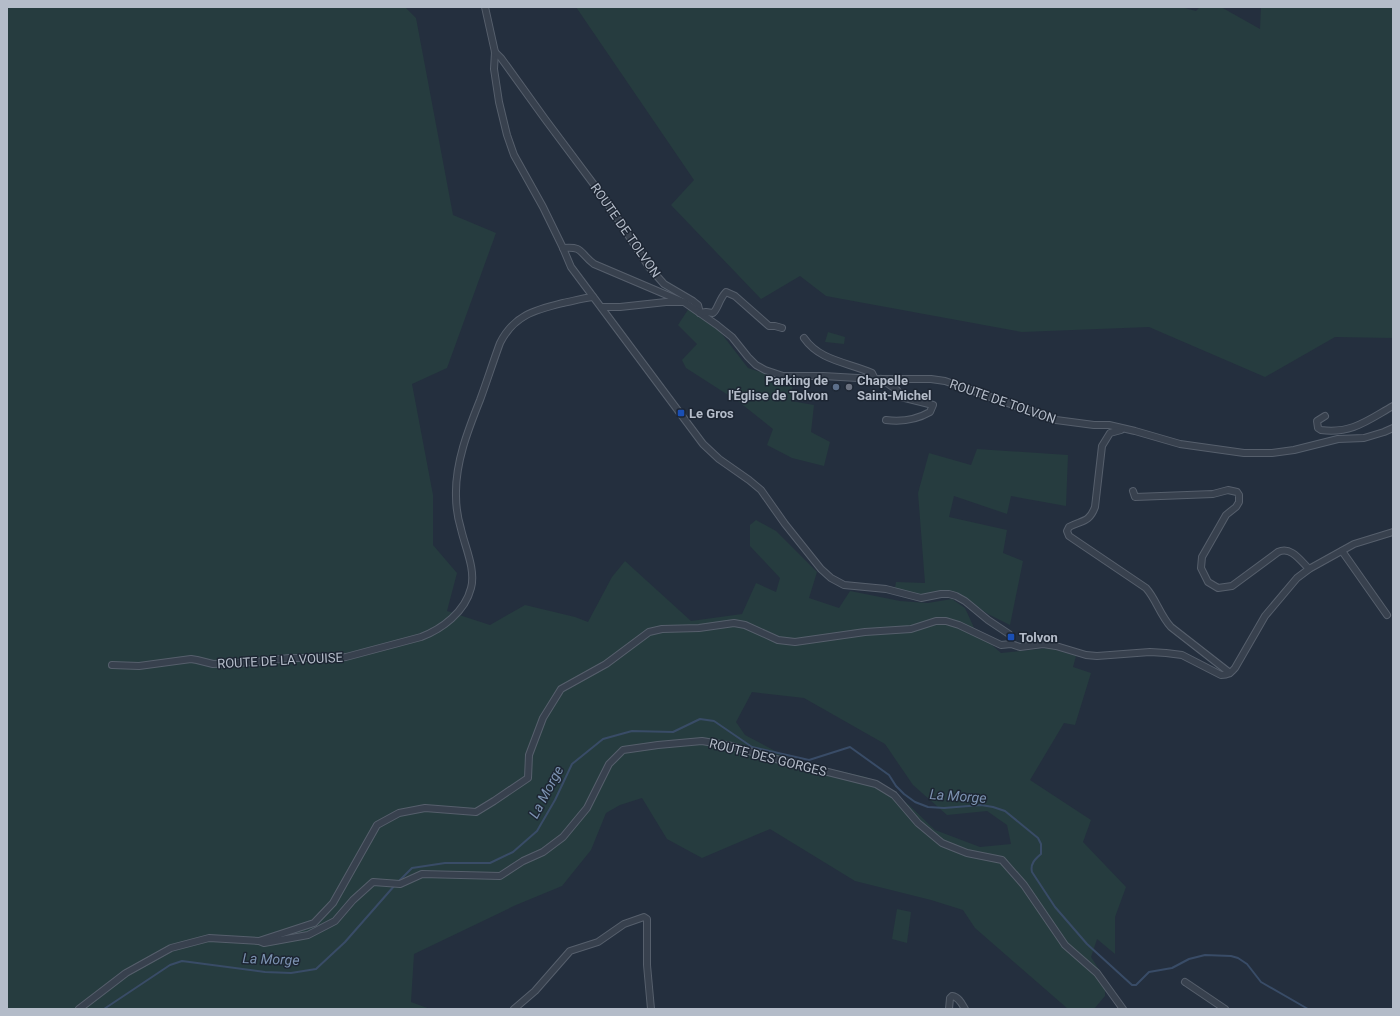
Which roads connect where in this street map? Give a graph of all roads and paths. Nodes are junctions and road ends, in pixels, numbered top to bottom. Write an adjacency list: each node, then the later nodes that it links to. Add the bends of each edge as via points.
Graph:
1 (485, 7): 2 (street, ROUTE DE TOLVON)
2 (495, 52): 3 (street, via 495,76 507,135 514,155); 7 (street, ROUTE DE TOLVON, via 604,198 649,267 664,284 698,305)
3 (563, 248): 4 (street, via 570,267); 5 (street, via 579,249 594,264)
4 (593, 297): 6 (street); 22 (street, ROUTE DE LA VOUISE, via 525,314 505,332 500,343 468,430 459,465 456,505 473,578 468,597 450,620 420,637 346,657 288,658 214,664 191,660 139,666)
5 (684, 302): 6 (street); 7 (street)
6 (602, 307): 21 (street, via 703,444 761,490 785,524 831,578 844,585 886,589 921,598 941,594 956,596 1009,634)
7 (700, 313): 8 (street, via 713,313 726,292 735,296 769,326); 10 (street, ROUTE DE TOLVON, via 732,337 748,358 765,370 783,376)
8 (782, 328)
9 (804, 338): 10 (street, via 810,347 819,353 872,373)
10 (878, 379): 13 (street, via 897,390 901,397 933,405 930,412 914,419 899,422); 15 (street, ROUTE DE TOLVON, via 945,381 1056,420)
11 (1393, 406): 12 (street, via 1366,423 1346,430 1321,430 1317,421)
12 (1325, 416)
13 (886, 420)
14 (1393, 428): 15 (street, ROUTE DE TOLVON, via 1364,438 1338,439 1294,450 1265,453 1189,446)
15 (1126, 429): 23 (street, via 1110,433 1102,446 1092,516 1069,527 1068,536 1146,588 1165,621)
16 (1132, 491): 19 (street, via 1135,497 1213,494 1228,490 1237,492 1239,502 1226,515 1202,557 1201,568 1208,582 1218,588 1232,586 1283,550 1295,555)
17 (1393, 532): 18 (street, via 1366,539)
18 (1342, 550): 19 (street); 20 (street)
19 (1309, 569): 23 (street, via 1297,578 1265,616 1246,652)
20 (1387, 615)
21 (1011, 644): 23 (street, via 1020,647 1043,644 1098,656 1166,652 1182,655 1221,675); 24 (street, via 1001,645 946,621 936,621 911,629 865,632 795,642 778,640 745,625 734,623 649,632 606,664 561,689 543,718 530,755 528,778 476,812 425,808 399,813 378,825 333,902 314,923)
22 (112, 665)
23 (1230, 673)
24 (259, 942): 26 (street, ROUTE DES GORGES, via 209,938 171,948 126,973); 31 (street, ROUTE DES GORGES, via 308,935 335,921 373,882 400,884 422,874 500,876 543,852 563,837 587,808 609,764 623,750 702,741 732,746 876,784 894,795 918,823 942,843 966,853 1002,860 1024,884 1065,944 1096,973)
25 (1185, 982): 32 (street)
26 (79, 1009)
27 (514, 1009): 28 (street, via 535,991 570,951 598,942 624,924 644,917 647,919 647,965)
28 (651, 1009)
29 (949, 1009): 30 (street, via 950,998 955,996)
30 (965, 1009)
31 (1123, 1009)
32 (1225, 1009)

